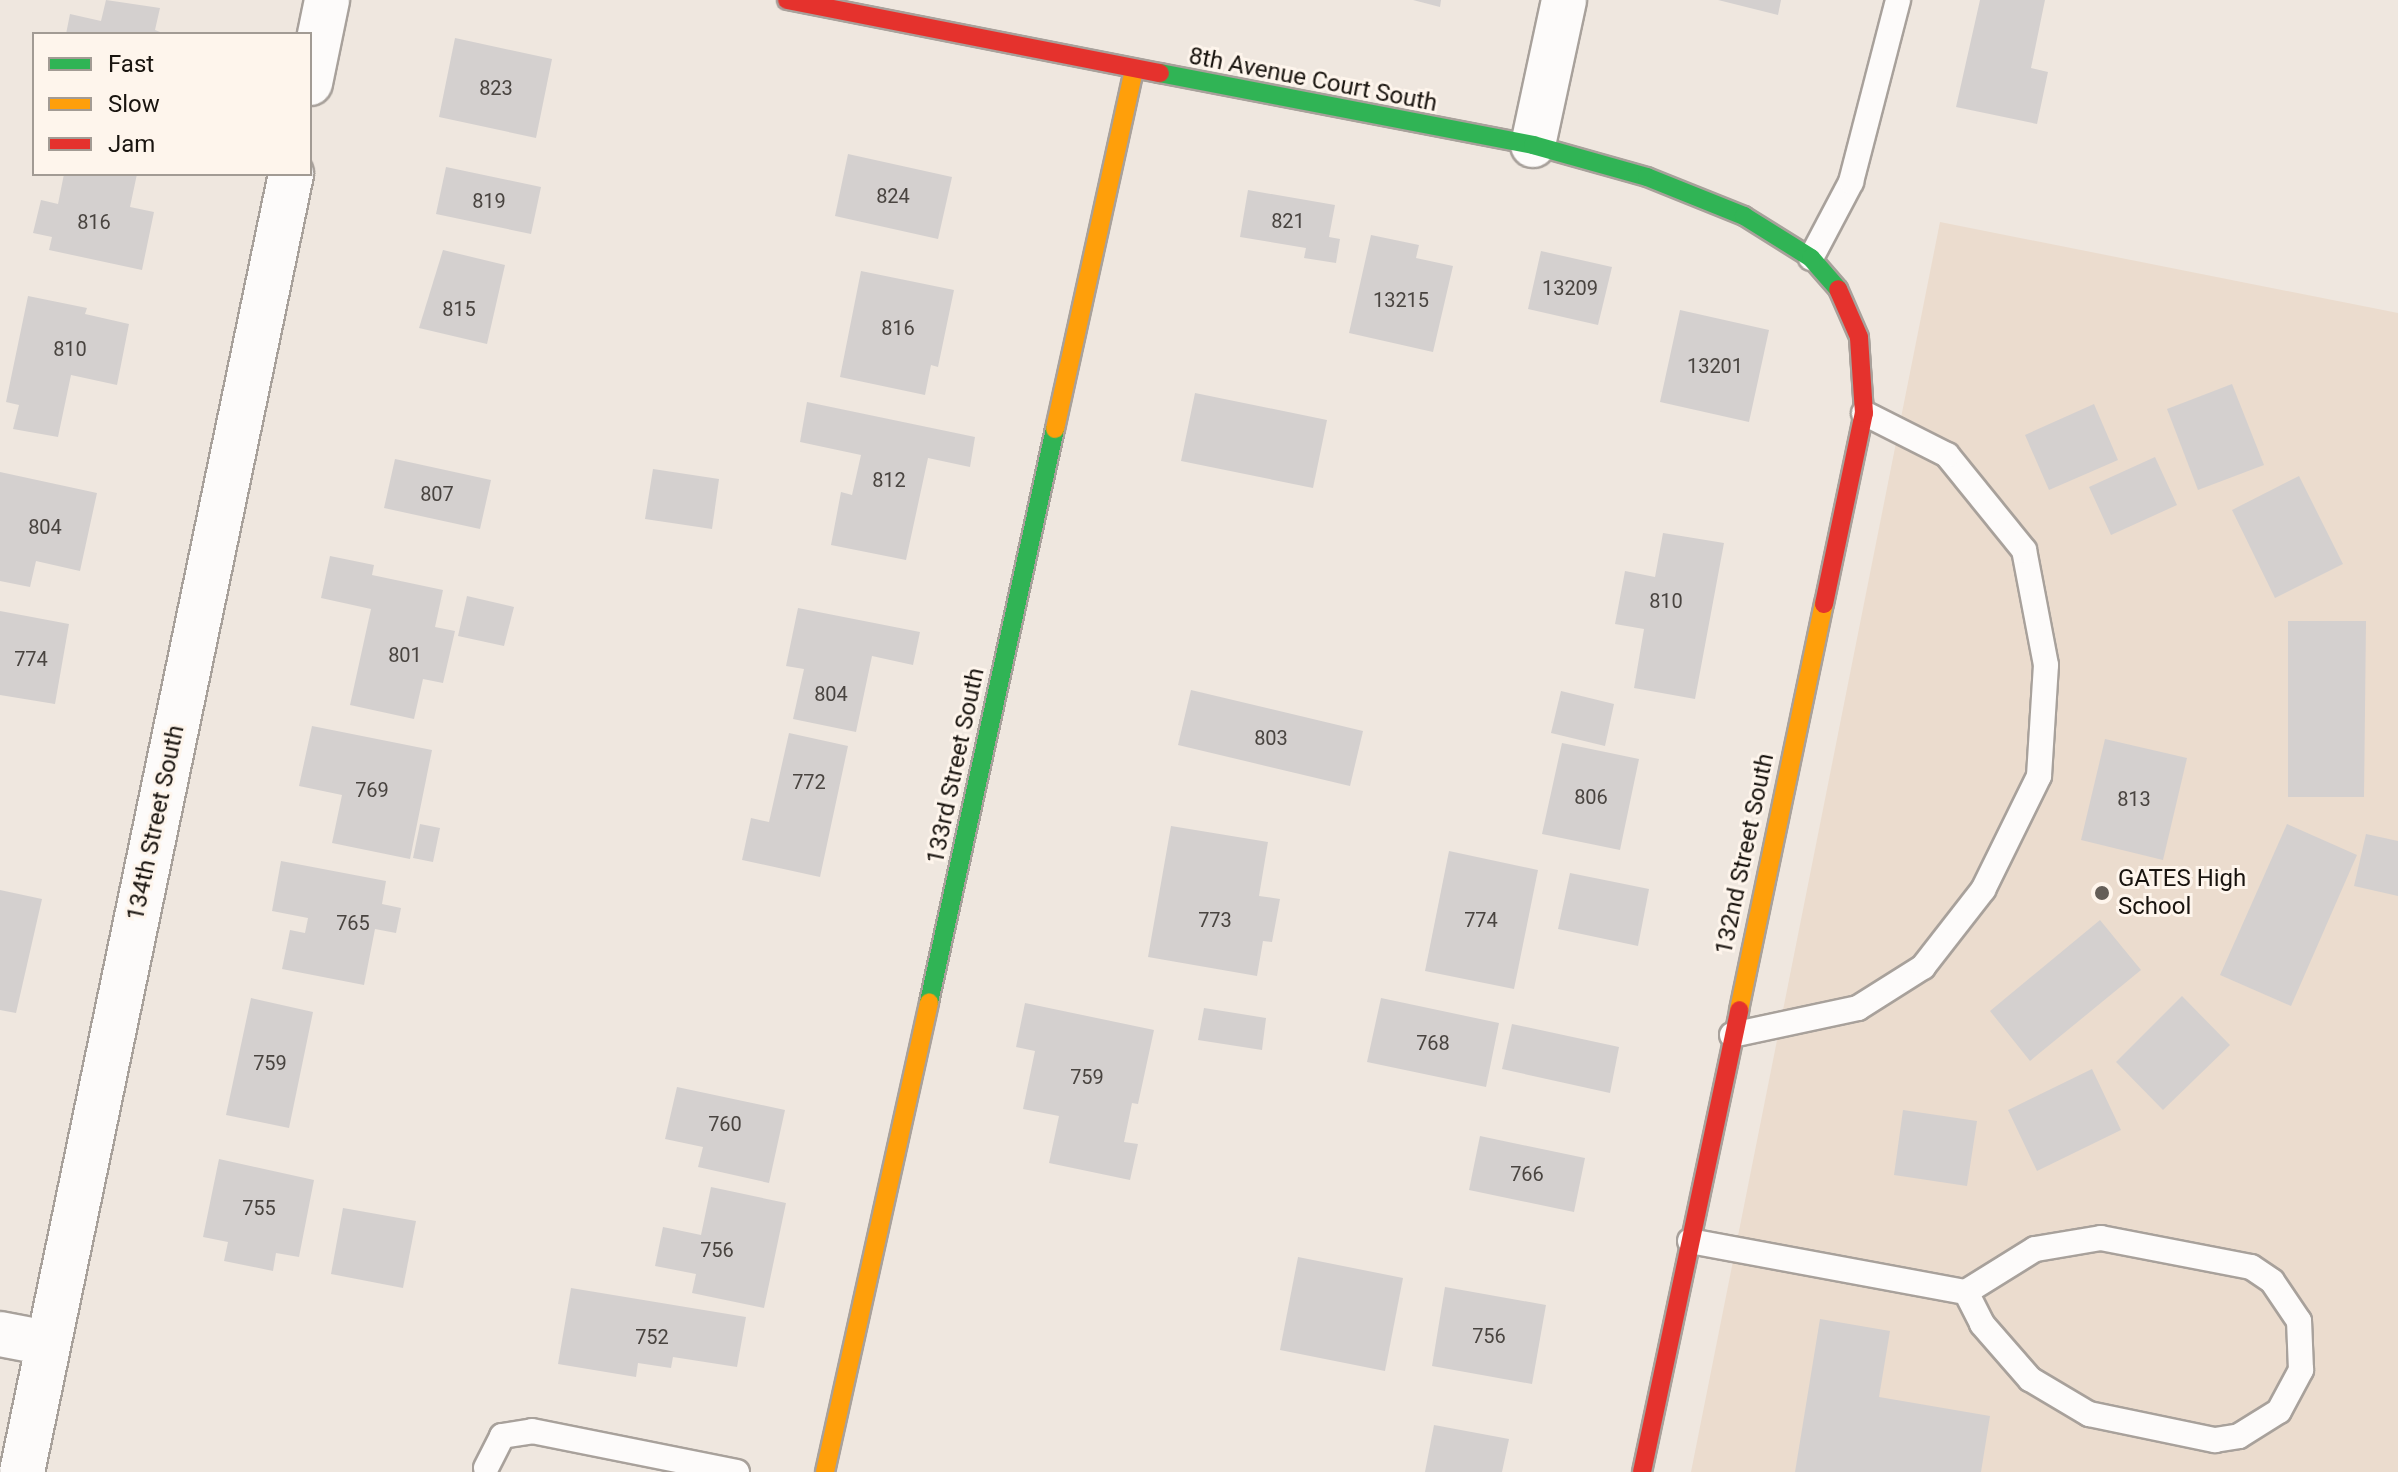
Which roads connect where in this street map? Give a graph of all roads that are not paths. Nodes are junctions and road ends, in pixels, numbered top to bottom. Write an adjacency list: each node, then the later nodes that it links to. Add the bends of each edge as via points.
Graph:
1 (327, 0): 6 (street)
2 (787, 0): 5 (street, 8th Avenue Court South)
3 (1564, 0): 7 (street)
4 (1898, 0): 9 (lane, via 1851,182)
5 (1134, 71): 7 (street, 8th Avenue Court South); 19 (street, 133rd Street South)
6 (312, 73)
7 (1533, 145): 9 (street, 8th Avenue Court South, via 1647,177 1744,216)
8 (291, 176): 15 (street, 134th Street South)
9 (1811, 258): 10 (street, 132nd Street South, via 1834,280 1859,337)
10 (1864, 413): 11 (street, 132nd Street South); 11 (lane, via 1947,455 2024,550 2046,665 2039,776 1983,890 1923,967 1858,1008)
11 (1732, 1035): 12 (street, 132nd Street South)
12 (1690, 1241): 13 (lane); 20 (street, 132nd Street South)
13 (1966, 1292): 13 (lane, via 1982,1324 2030,1379 2089,1414 2215,1440 2239,1436 2279,1411 2301,1370 2299,1321 2272,1281 2251,1267 2101,1238 2035,1249)
14 (0, 1334): 15 (street)
15 (47, 1343): 17 (street, 134th Street South)
16 (486, 1468): 18 (lane, via 502,1436 532,1431)
17 (22, 1472)
18 (737, 1472)
19 (825, 1472)
20 (1642, 1472)

